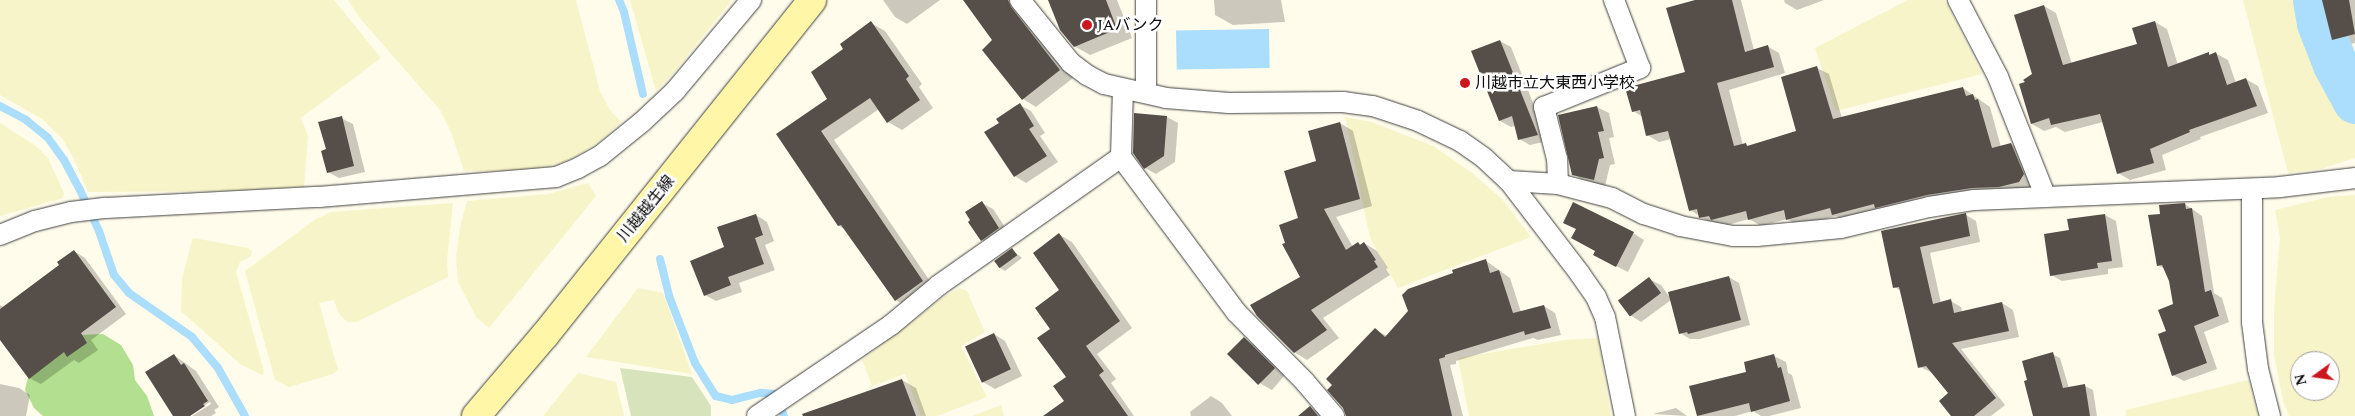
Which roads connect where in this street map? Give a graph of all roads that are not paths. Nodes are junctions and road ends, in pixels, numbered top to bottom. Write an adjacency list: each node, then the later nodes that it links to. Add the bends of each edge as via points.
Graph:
1 (751, 0): 15 (street, via 675,91 642,122 600,156 556,177 319,197 106,208 71,212)
2 (812, 0): 17 (main road, 川越越生線)
3 (1020, 0): 7 (street, via 1071,63 1086,75)
4 (1146, 0): 8 (street)
5 (1614, 0): 12 (street, via 1640,68 1544,107 1557,159)
6 (1958, 0): 14 (street, via 1998,77)
7 (1123, 89): 8 (street); 9 (street)
8 (1146, 92): 11 (street, via 1166,98 1228,103 1343,102 1372,106 1418,121 1460,141)
9 (1121, 157): 16 (street, via 939,285 891,325); 18 (street, via 1237,313)
10 (2355, 178): 13 (street)
11 (1509, 181): 12 (street); 19 (street, via 1596,297 1605,317)
12 (1558, 184): 14 (street, via 1612,198 1644,214 1680,226 1734,236 1823,231 1929,207)
13 (2252, 189): 14 (street); 20 (street, via 2252,322 2258,370)
14 (2045, 195)
15 (0, 234)
16 (758, 415)
17 (476, 416)
18 (1334, 416)
19 (1625, 416)
20 (2270, 416)

